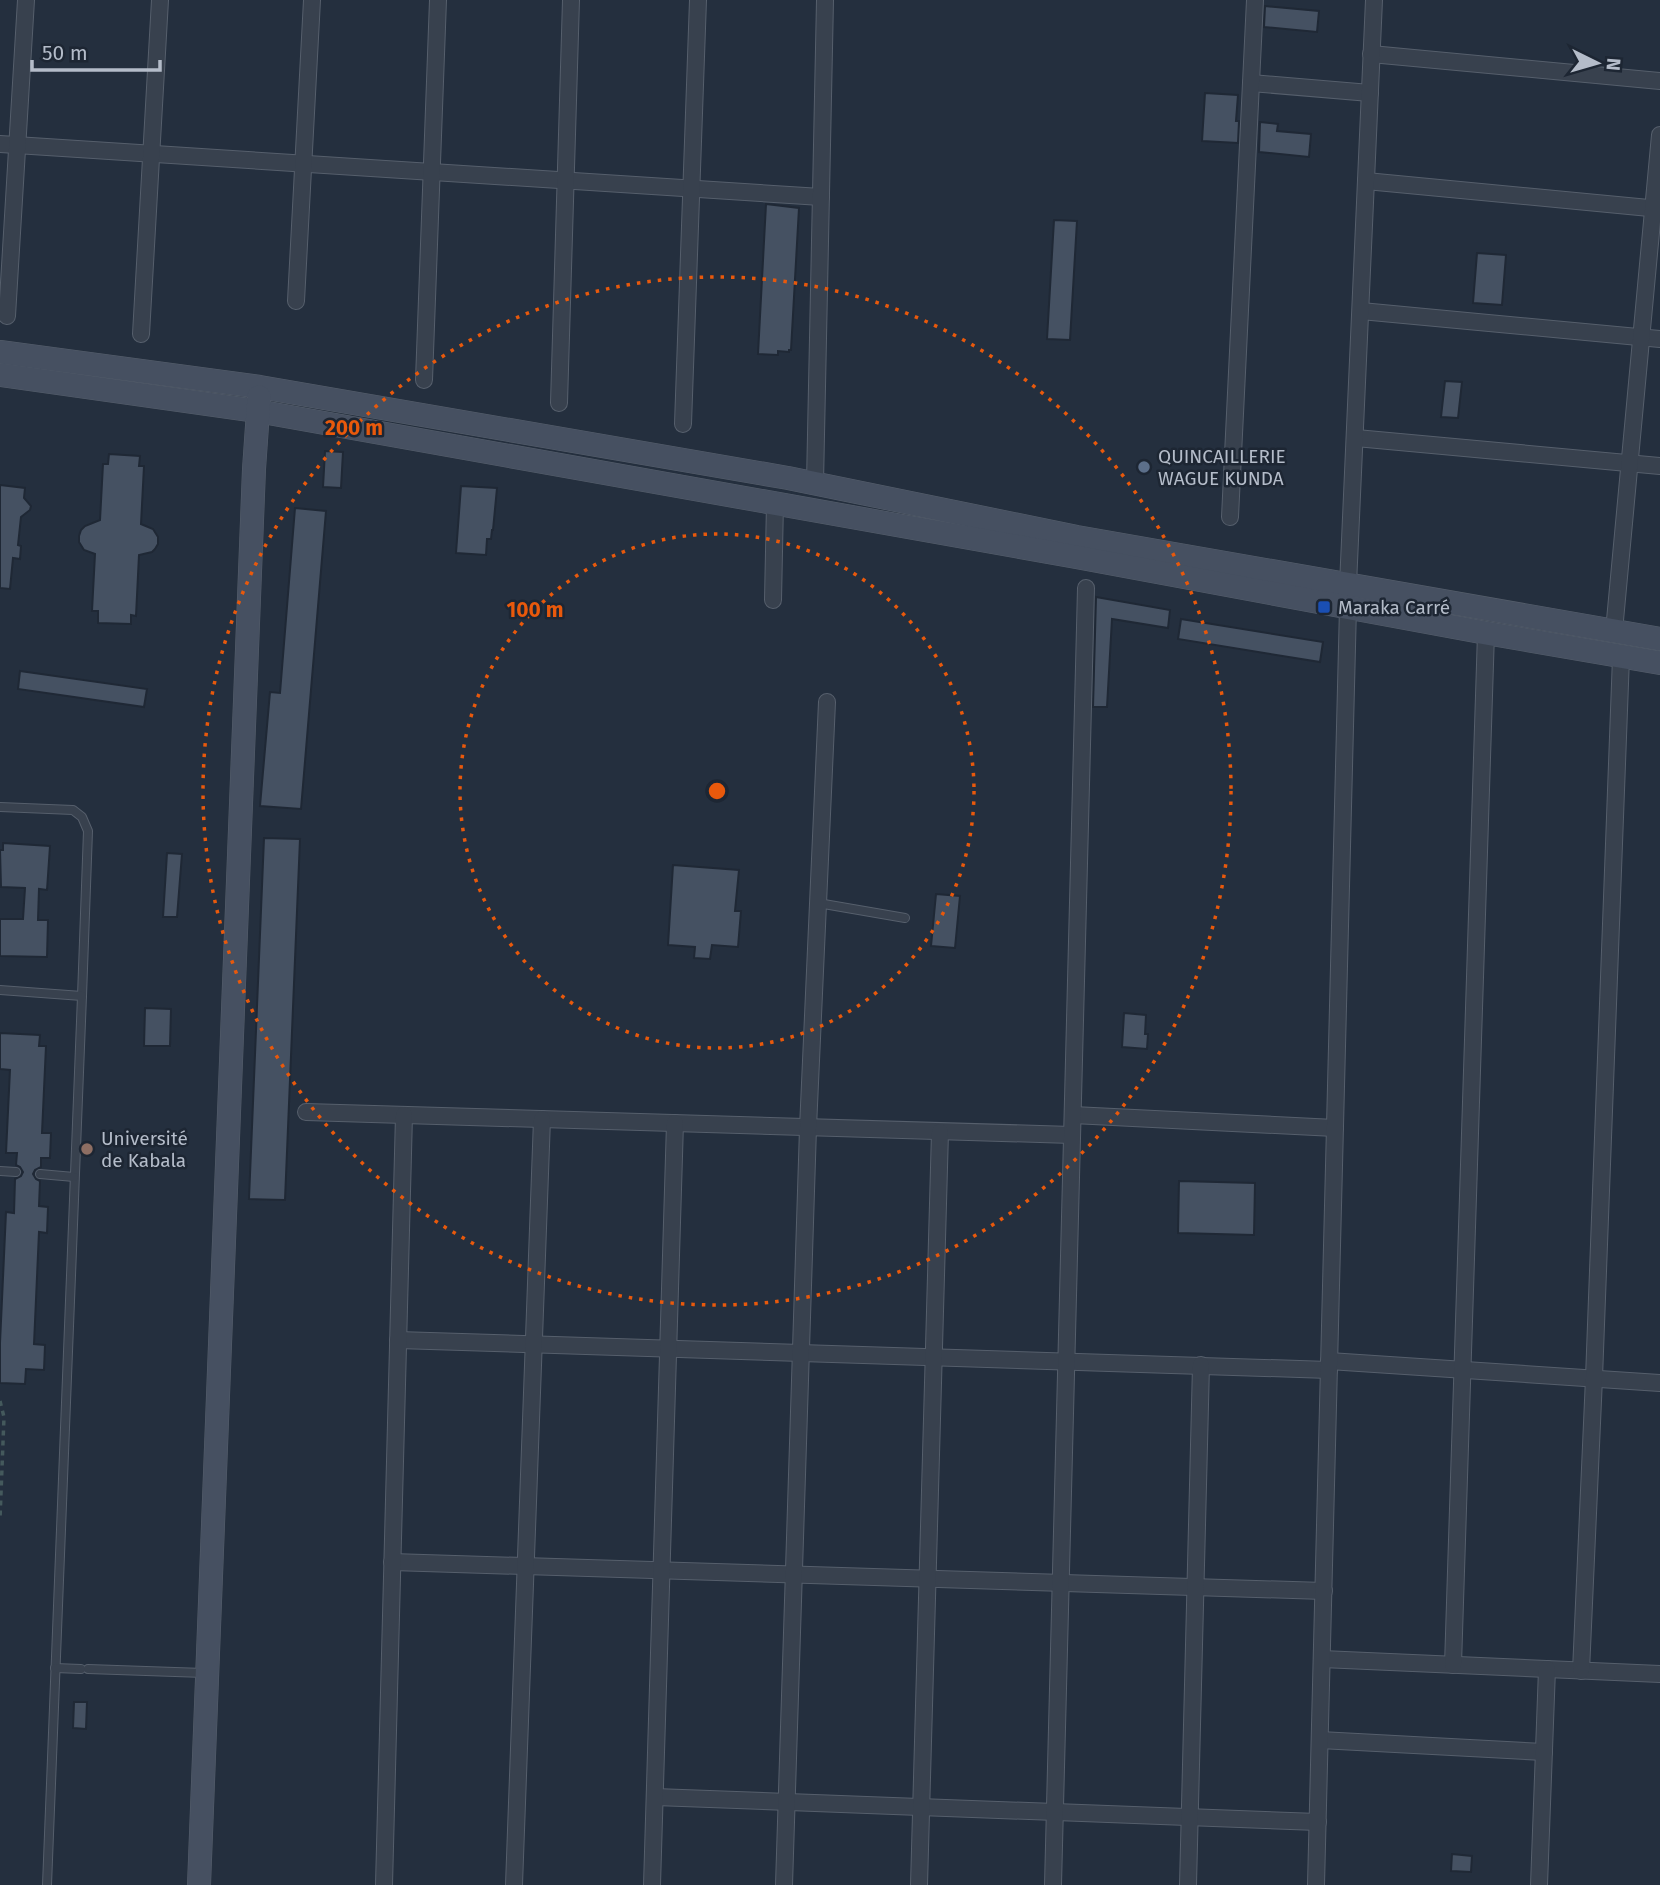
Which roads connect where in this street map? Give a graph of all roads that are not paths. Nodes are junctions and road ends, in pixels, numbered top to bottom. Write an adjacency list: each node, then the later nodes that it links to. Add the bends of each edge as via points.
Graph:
1 (26, 0): 16 (street)
2 (160, 0): 17 (street)
3 (312, 0): 18 (street)
4 (438, 0): 19 (street)
5 (571, 0): 20 (street)
6 (698, 0): 22 (street)
7 (825, 0): 23 (street)
8 (1255, 0): 12 (street)
9 (1374, 0): 10 (street)
10 (1371, 54): 11 (street); 13 (street)
11 (1660, 81)
12 (1251, 83): 13 (street); 43 (street)
13 (1370, 93): 21 (street)
14 (1660, 135): 24 (street)
15 (0, 144): 16 (street)
16 (17, 145): 17 (street); 27 (street)
17 (151, 154): 18 (street); 28 (street)
18 (304, 164): 19 (street); 25 (street)
19 (431, 172): 20 (street); 33 (street)
20 (565, 180): 22 (street); 35 (street)
21 (1366, 181): 24 (street); 26 (street)
22 (692, 188): 23 (street); 37 (street)
23 (821, 197): 41 (street)
24 (1657, 208): 29 (street)
25 (296, 301)
26 (1361, 311): 29 (street); 38 (street)
27 (7, 316)
28 (141, 334)
29 (1641, 337): 30 (street); 39 (street)
30 (1660, 339)
31 (0, 352): 34 (main road)
32 (0, 376): 36 (main road)
33 (424, 380)
34 (260, 387): 36 (main road); 41 (main road)
35 (559, 403)
36 (257, 411): 42 (main road); 95 (main road)
37 (684, 424)
38 (1356, 438): 39 (street); 45 (street)
39 (1629, 463): 40 (street); 47 (street)
40 (1660, 466)
41 (815, 483): 45 (main road)
42 (775, 503): 45 (main road); 46 (street)
43 (1230, 517)
44 (1086, 589): 60 (street)
45 (1348, 596): 47 (main road); 48 (main road); 64 (street)
46 (773, 600)
47 (1614, 631): 49 (main road)
48 (1486, 633): 50 (main road); 79 (street)
49 (1660, 639)
50 (1621, 657): 51 (main road); 80 (street)
51 (1660, 663)
52 (827, 702): 54 (street)
53 (0, 807): 57 (lane, via 73,810 89,831)
54 (818, 902): 55 (lane); 63 (street)
55 (905, 918)
56 (0, 990): 57 (lane)
57 (82, 996): 70 (lane)
58 (306, 1112): 59 (street)
59 (404, 1115): 61 (street); 71 (street)
60 (1073, 1115): 64 (street); 66 (street)
61 (542, 1119): 62 (street); 72 (street)
62 (675, 1123): 63 (street); 73 (street)
63 (808, 1128): 65 (street); 74 (street)
64 (1335, 1128): 78 (street)
65 (940, 1132): 66 (street); 75 (street)
66 (1072, 1136): 76 (street)
67 (0, 1171): 68 (lane)
68 (16, 1172)
69 (40, 1174): 70 (lane)
70 (74, 1177): 92 (lane)
71 (398, 1340): 72 (street); 82 (street)
72 (534, 1344): 73 (street); 83 (street)
73 (668, 1348): 74 (street); 84 (street)
74 (801, 1353): 75 (street); 85 (street)
75 (934, 1357): 76 (street); 86 (street)
76 (1066, 1361): 77 (street); 87 (street)
77 (1201, 1365): 78 (street); 88 (street)
78 (1329, 1365): 79 (street); 89 (street)
79 (1463, 1370): 80 (street); 91 (street)
80 (1594, 1378): 81 (street); 94 (street)
81 (1660, 1382)
82 (392, 1562): 83 (street); 107 (street)
83 (526, 1566): 84 (street); 108 (street)
84 (662, 1570): 85 (street); 99 (street)
85 (794, 1574): 86 (street); 100 (street)
86 (927, 1579): 87 (street); 101 (street)
87 (1061, 1583): 88 (street); 102 (street)
88 (1196, 1587): 89 (street); 103 (street)
89 (1324, 1591): 90 (street)
90 (1322, 1659): 91 (street); 97 (street)
91 (1453, 1665): 93 (street)
92 (55, 1668): 95 (lane); 105 (lane)
93 (1547, 1669): 94 (street); 98 (street)
94 (1581, 1671): 96 (street)
95 (207, 1673): 106 (main road)
96 (1660, 1674)
97 (1320, 1740): 98 (street); 104 (street)
98 (1544, 1752): 115 (street)
99 (655, 1797): 100 (street); 109 (street)
100 (787, 1802): 101 (street); 110 (street)
101 (921, 1807): 102 (street); 111 (street)
102 (1055, 1812): 103 (street); 112 (street)
103 (1190, 1817): 104 (street); 113 (street)
104 (1318, 1822): 114 (street)
105 (47, 1885)
106 (199, 1885)
107 (384, 1885)
108 (514, 1885)
109 (652, 1885)
110 (784, 1885)
111 (919, 1885)
112 (1053, 1885)
113 (1188, 1885)
114 (1316, 1885)
115 (1539, 1885)

